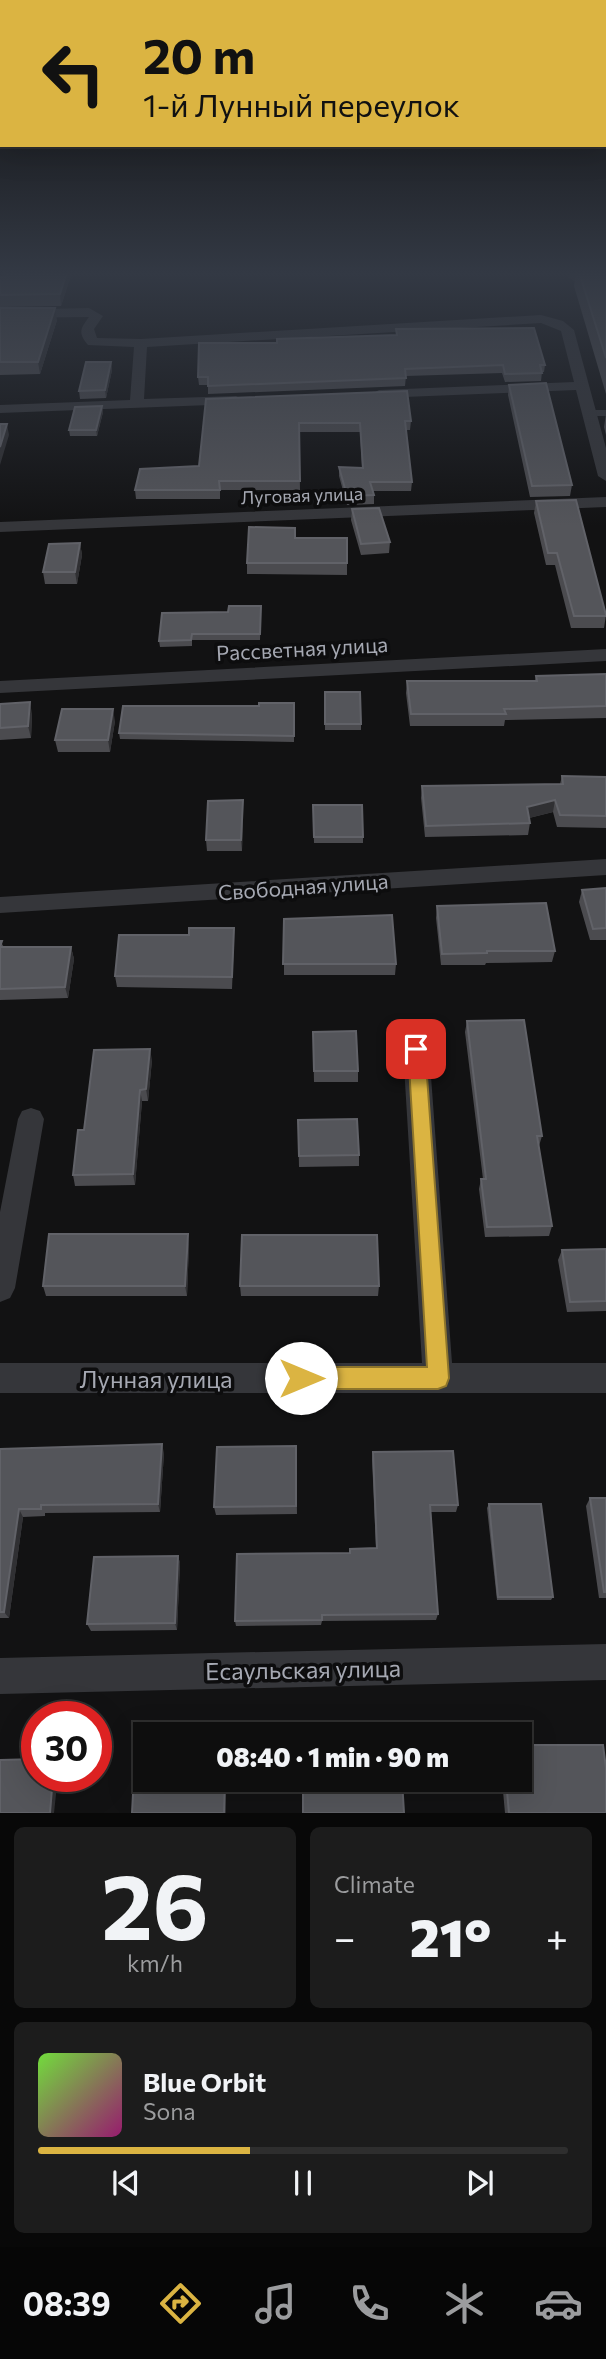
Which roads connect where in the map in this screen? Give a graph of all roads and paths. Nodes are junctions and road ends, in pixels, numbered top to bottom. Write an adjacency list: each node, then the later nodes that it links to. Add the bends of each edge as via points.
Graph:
1 (140, 357): 6 (street)
2 (575, 357): 3 (street)
3 (582, 386): 4 (street); 8 (street)
4 (360, 395)
5 (248, 400): 6 (street)
6 (137, 404): 7 (street)
7 (0, 409)
8 (589, 413): 9 (lane); 10 (street)
9 (606, 413)
10 (606, 476)
11 (606, 502): 12 (street, Луговая улица)
12 (0, 527)
13 (606, 655): 14 (street, Рассветная улица)
14 (0, 687)
15 (606, 867): 16 (street, Свободная улица)
16 (0, 905)
17 (416, 1049): 21 (street)
18 (31, 1119): 19 (street)
19 (0, 1288)
20 (0, 1378): 21 (street, Лунная улица)
21 (438, 1378): 22 (street, Лунная улица)
22 (606, 1378)
23 (606, 1662): 24 (street, Есаульская улица)
24 (0, 1676)

